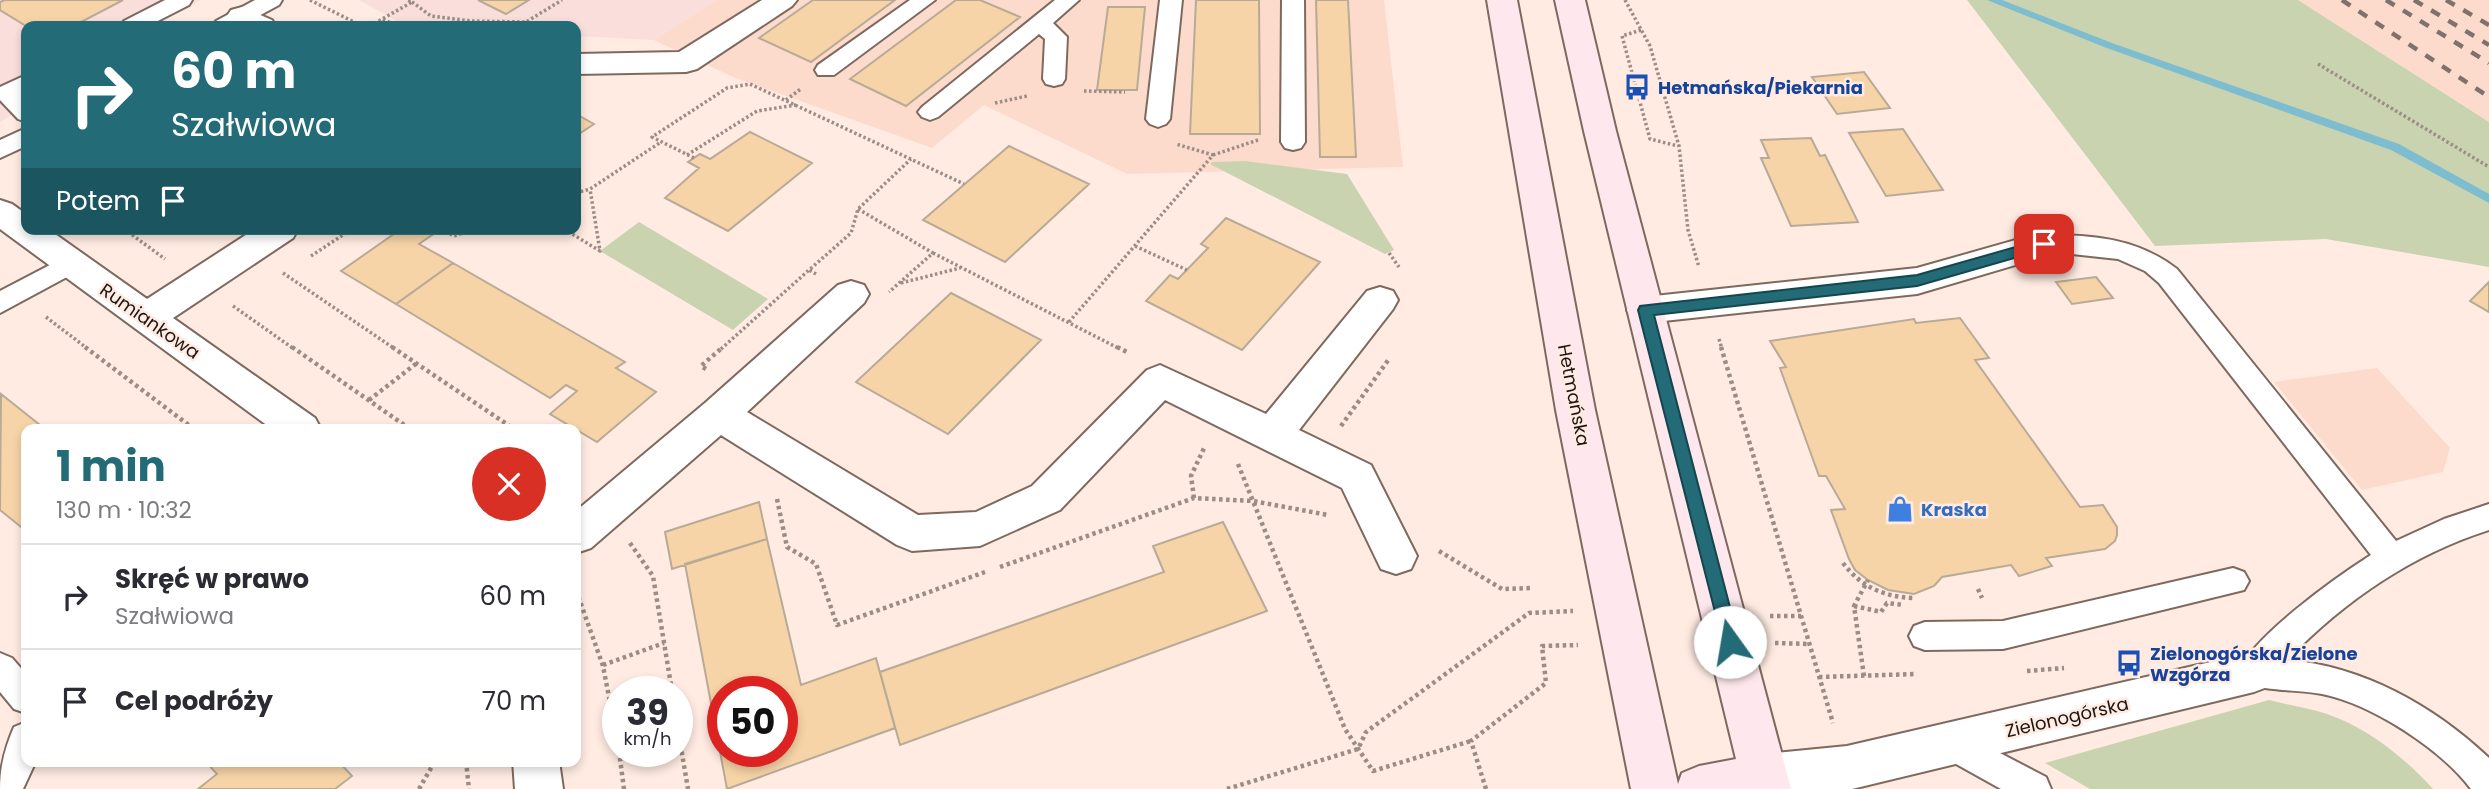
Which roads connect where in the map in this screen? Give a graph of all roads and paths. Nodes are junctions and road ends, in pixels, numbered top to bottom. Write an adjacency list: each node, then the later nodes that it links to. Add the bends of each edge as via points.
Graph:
1 (181, 0): 15 (lane)
2 (271, 0): 16 (lane)
3 (310, 0): 17 (path)
4 (562, 0): 21 (path)
5 (782, 0): 23 (street, via 686,62)
6 (924, 0): 25 (lane)
7 (1029, 0): 13 (lane)
8 (1171, 0): 31 (lane)
9 (1293, 0): 34 (lane)
10 (1502, 0): 99 (main road, Hetmańska)
11 (1570, 0): 69 (main road)
12 (410, 1): 14 (path); 20 (path, via 432,16)
13 (1054, 11): 26 (lane); 30 (lane)
14 (383, 19): 18 (path); 19 (path)
15 (141, 21)
16 (245, 21)
17 (352, 21)
18 (379, 21)
19 (387, 21)
20 (471, 21)
21 (528, 21)
22 (1641, 30): 36 (path, via 1622,36 1650,139)
23 (581, 64)
24 (2318, 64): 42 (path)
25 (826, 70)
26 (1054, 79)
27 (21, 85): 29 (lane, via 6,93)
28 (797, 105): 33 (path, via 750,84 727,88 652,137); 38 (path, via 757,111); 41 (path)
29 (21, 109)
30 (930, 112)
31 (1158, 119)
32 (21, 139): 37 (lane)
33 (661, 142): 38 (path); 44 (path)
34 (1293, 142): 39 (path, via 1256,140)
35 (1172, 143): 39 (path)
36 (1679, 146)
37 (0, 150)
38 (688, 155): 40 (path)
39 (1213, 155): 55 (path)
40 (694, 158)
41 (911, 159): 43 (path); 46 (path)
42 (2489, 167)
43 (964, 184)
44 (590, 189): 45 (path); 53 (path, via 600,251)
45 (581, 192)
46 (858, 209): 56 (path); 66 (path, via 850,233 809,270)
47 (0, 212): 48 (street, Rumiankowa)
48 (21, 228)
49 (31, 235): 58 (street, Rumiankowa)
50 (132, 235): 64 (path)
51 (272, 235): 64 (street)
52 (343, 235): 57 (path)
53 (574, 235)
54 (2044, 244): 69 (street, via 1917,281); 90 (lane, via 2118,248 2152,262 2168,276)
55 (1135, 246): 62 (path); 71 (path)
56 (933, 253): 61 (path); 65 (path)
57 (307, 259)
58 (69, 264): 67 (lane); 70 (street, Rumiankowa)
59 (273, 266): 63 (path)
60 (295, 266): 63 (path)
61 (961, 268): 65 (path); 71 (path)
62 (1187, 270)
63 (284, 274): 72 (path)
64 (199, 282): 70 (street); 74 (path)
65 (900, 283): 66 (path, via 887,293)
66 (850, 294): 75 (street)
67 (8, 298): 76 (path)
68 (1380, 299): 80 (street)
69 (1645, 310): 120 (main road)
70 (145, 318): 77 (street, Rumiankowa)
71 (1069, 322): 73 (path, via 1142,360)
72 (417, 363): 74 (path); 79 (path)
73 (1160, 380): 75 (street, via 1046,498 981,529 912,533); 80 (street)
74 (369, 400): 78 (path)
75 (719, 414): 87 (street)
76 (187, 424)
77 (294, 424)
78 (404, 424)
79 (507, 424)
80 (1272, 435): 89 (street, via 1357,477)
81 (1212, 438): 84 (path, via 1200,450 1191,476)
82 (1235, 458): 85 (path)
83 (776, 494): 84 (path, via 787,547 816,564 837,625)
84 (1194, 498): 85 (path)
85 (1253, 501): 89 (path, via 1326,514); 112 (path, via 1345,729)
86 (2489, 517): 90 (lane)
87 (581, 532)
88 (625, 536): 102 (path, via 653,576)
89 (1390, 544): 94 (path, via 1430,546 1502,589)
90 (2391, 558): 105 (lane, via 2330,598)
91 (1843, 563): 93 (path, via 1852,576)
92 (2233, 581): 101 (lane, via 2004,635)
93 (1866, 583): 95 (path, via 1890,596); 97 (path)
94 (1533, 588)
95 (1922, 598)
96 (581, 602): 103 (path)
97 (1854, 606): 98 (path, via 1881,612 1887,603); 108 (path)
98 (1916, 606)
99 (1615, 608): 112 (path, via 1529,613 1366,732); 129 (main road, Hetmańska)
100 (1801, 616): 119 (path)
101 (1925, 636)
102 (664, 643): 103 (path); 107 (path)
103 (603, 665): 106 (path)
104 (0, 668): 109 (lane)
105 (2254, 672): 111 (street, Zielonogórska); 121 (lane, via 2335,682 2401,711 2447,743)
106 (607, 676)
107 (670, 676)
108 (1864, 676)
109 (21, 692)
110 (1471, 741): 112 (path, via 1373,771)
111 (1952, 744): 119 (street, Zielonogórska); 131 (lane)
112 (1359, 749): 128 (path)
113 (21, 756): 122 (lane)
114 (432, 767): 123 (path)
115 (467, 767): 124 (path)
116 (537, 767): 125 (street)
117 (621, 767): 126 (path)
118 (684, 767): 127 (path)
119 (1847, 768): 120 (street, Zielonogórska)
120 (1765, 783): 130 (main road)
121 (2489, 785)
122 (5, 789)
123 (419, 789)
124 (469, 789)
125 (539, 789)
126 (624, 789)
127 (688, 789)
128 (1227, 789)
129 (1655, 789)
130 (1699, 789)
131 (2034, 789)

